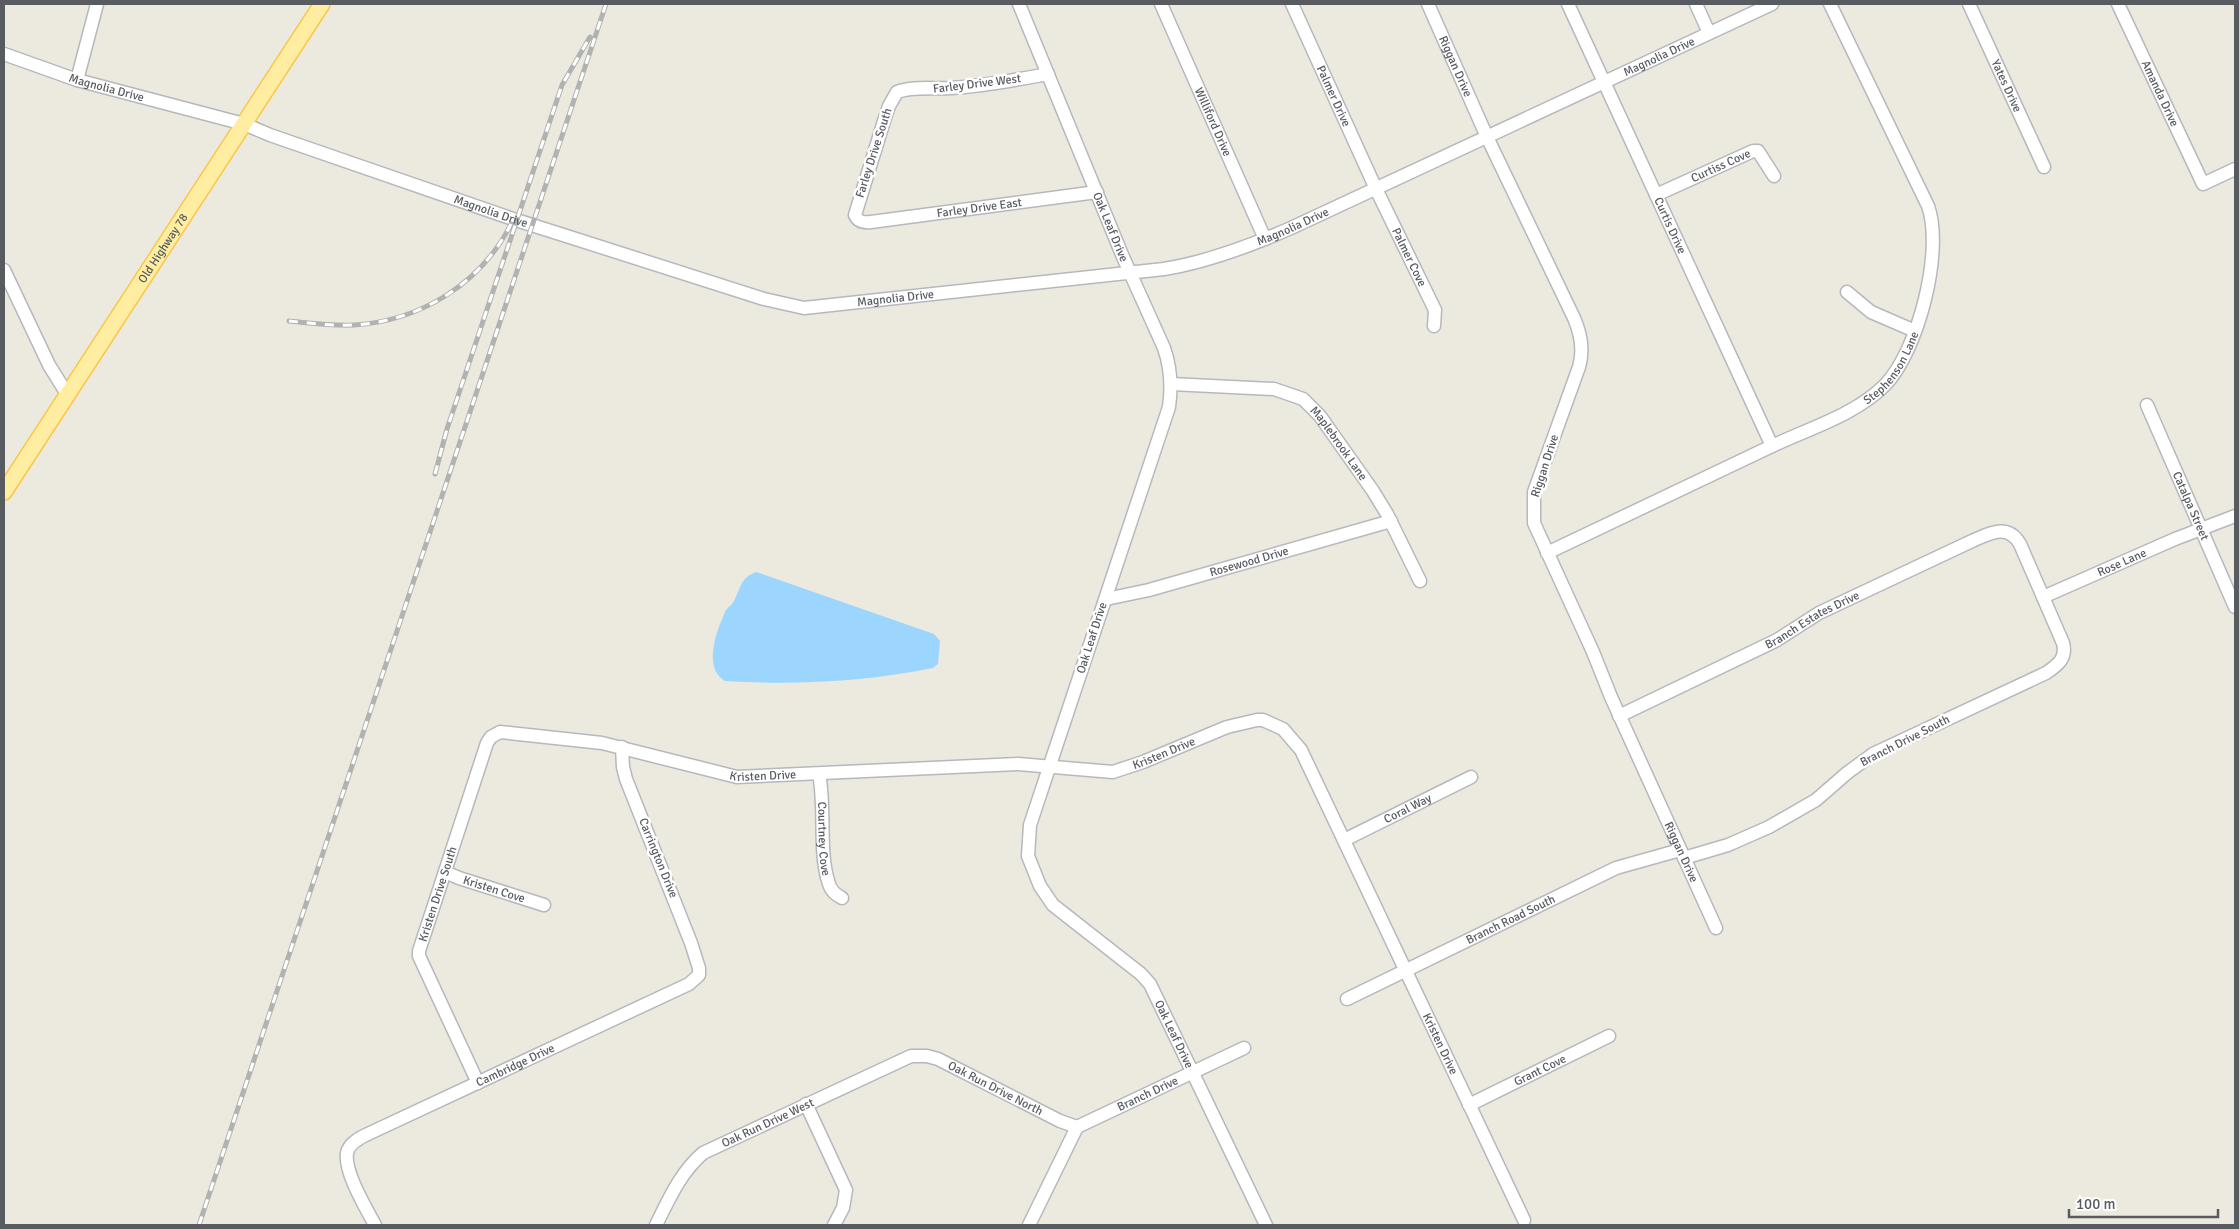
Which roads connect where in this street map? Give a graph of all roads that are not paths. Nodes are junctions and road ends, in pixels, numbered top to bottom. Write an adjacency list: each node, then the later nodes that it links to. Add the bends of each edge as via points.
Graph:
1 (97, 4): 16 (street)
2 (322, 4): 19 (main road, Old Highway 78)
3 (1019, 4): 15 (street, Oak Leaf Drive)
4 (1160, 4): 28 (street, Williford Drive)
5 (1292, 4): 24 (street, Palmer Drive)
6 (1428, 4): 20 (street, Riggan Drive)
7 (1568, 4): 17 (street, Curtis Drive)
8 (1696, 4): 13 (street)
9 (1772, 4): 13 (street, Magnolia Drive)
10 (1830, 4): 33 (street, Stephenson Lane, via 1930,213 1934,239 1932,259)
11 (1969, 4): 21 (street, Yates Drive)
12 (2118, 4): 22 (street, Amanda Drive, via 2203,184)
13 (1709, 32): 17 (street, Magnolia Drive)
14 (4, 54): 16 (street, Magnolia Drive)
15 (1048, 74): 18 (street, Farley Drive West, via 952,88); 25 (street, Oak Leaf Drive)
16 (77, 80): 19 (street, Magnolia Drive)
17 (1604, 82): 20 (street, Magnolia Drive); 26 (street, Curtis Drive)
18 (907, 90): 27 (street, Farley Drive South, via 894,95 884,121 855,208 857,220)
19 (244, 124): 30 (street, Magnolia Drive, via 524,223 764,299 804,308); 35 (main road, Old Highway 78)
20 (1487, 137): 24 (street, Magnolia Drive); 42 (street, Riggan Drive, via 1581,338 1579,367 1533,499 1534,523)
21 (2044, 167)
22 (2235, 169)
23 (1774, 176): 26 (street, Curtiss Cove, via 1758,151 1753,151)
24 (1376, 189): 28 (street, Magnolia Drive); 32 (street, Palmer Cove, via 1436,310)
25 (1096, 192): 27 (street, Farley Drive East); 30 (street, Oak Leaf Drive)
26 (1656, 195): 37 (street, Curtis Drive)
27 (862, 222)
28 (1265, 239): 30 (street, Magnolia Drive, via 1191,264)
29 (4, 270): 35 (street, via 49,365)
30 (1130, 272): 34 (street, Oak Leaf Drive, via 1169,361)
31 (1846, 292): 33 (street, via 1871,312)
32 (1434, 326)
33 (1915, 331): 37 (street, Stephenson Lane, via 1901,365 1879,390 1834,418)
34 (1171, 384): 40 (street, Maplebrook Lane, via 1274,389 1303,398 1338,441); 45 (street, Oak Leaf Drive, via 1169,407)
35 (67, 394): 38 (main road, Old Highway 78)
36 (2147, 405): 41 (street, Catalpa Street)
37 (1772, 446): 42 (street, Stephenson Lane)
38 (4, 492)
39 (2235, 516): 41 (street, Rose Lane)
40 (1391, 521): 43 (street, Maplebrook Lane); 45 (street, Rosewood Drive, via 1149,590)
41 (2200, 529): 44 (street, Rose Lane); 46 (street, Catalpa Street)
42 (1547, 553): 47 (street, Riggan Drive)
43 (1420, 581)
44 (2044, 597): 47 (street, Branch Estates Drive, via 2016,537 2008,532 1994,532 1819,613 1777,640); 54 (street, Branch Drive South, via 2064,649 2059,664 2052,669 1873,754 1816,800 1769,827 1728,845)
45 (1106, 598): 50 (street, Oak Leaf Drive)
46 (2235, 607)
47 (1619, 716): 54 (street, Riggan Drive)
48 (497, 733): 49 (street, Kristen Drive, via 515,732); 55 (street, Kristen Drive South, via 487,743)
49 (622, 747): 51 (street, Kristen Drive, via 722,775); 59 (street, Carrington Drive, via 626,779)
50 (1050, 765): 51 (street, Kristen Drive); 53 (street, Kristen Drive, via 1087,771 1120,770 1227,727 1262,720 1283,729 1295,742); 65 (street, Oak Leaf Drive, via 1028,835 1028,856 1037,879 1060,912 1146,979)
51 (819, 774): 56 (street, Courtney Cove, via 829,885 834,894)
52 (1471, 777): 53 (street, Coral Way)
53 (1344, 840): 60 (street, Kristen Drive)
54 (1682, 854): 58 (street, Riggan Drive); 60 (street, Branch Road South, via 1616,868)
55 (445, 872): 57 (street, Kristen Cove); 66 (street, Kristen Drive South, via 419,956)
56 (842, 898)
57 (544, 905)
58 (1716, 928)
59 (699, 968): 66 (street, Cambridge Drive, via 697,978 689,984)
60 (1406, 970): 61 (street, Branch Road South); 68 (street, Kristen Drive)
61 (1346, 998)
62 (1610, 1036): 68 (street, Grant Cove)
63 (1244, 1048): 65 (street, Branch Drive)
64 (911, 1056): 67 (street, Oak Run Drive West); 69 (street, Oak Run Drive North, via 938,1059)
65 (1194, 1072): 69 (street, Branch Drive); 75 (street, Oak Leaf Drive)
66 (478, 1082): 71 (street, Cambridge Drive, via 354,1142 347,1153 350,1173)
67 (806, 1104): 72 (street, Oak Run Drive West, via 703,1153 690,1164); 73 (street, via 845,1186 846,1198)
68 (1469, 1105): 70 (street, Kristen Drive)
69 (1078, 1127): 74 (street)
70 (1524, 1220)
71 (374, 1225)
72 (656, 1225)
73 (834, 1225)
74 (1029, 1225)
75 (1266, 1225)

